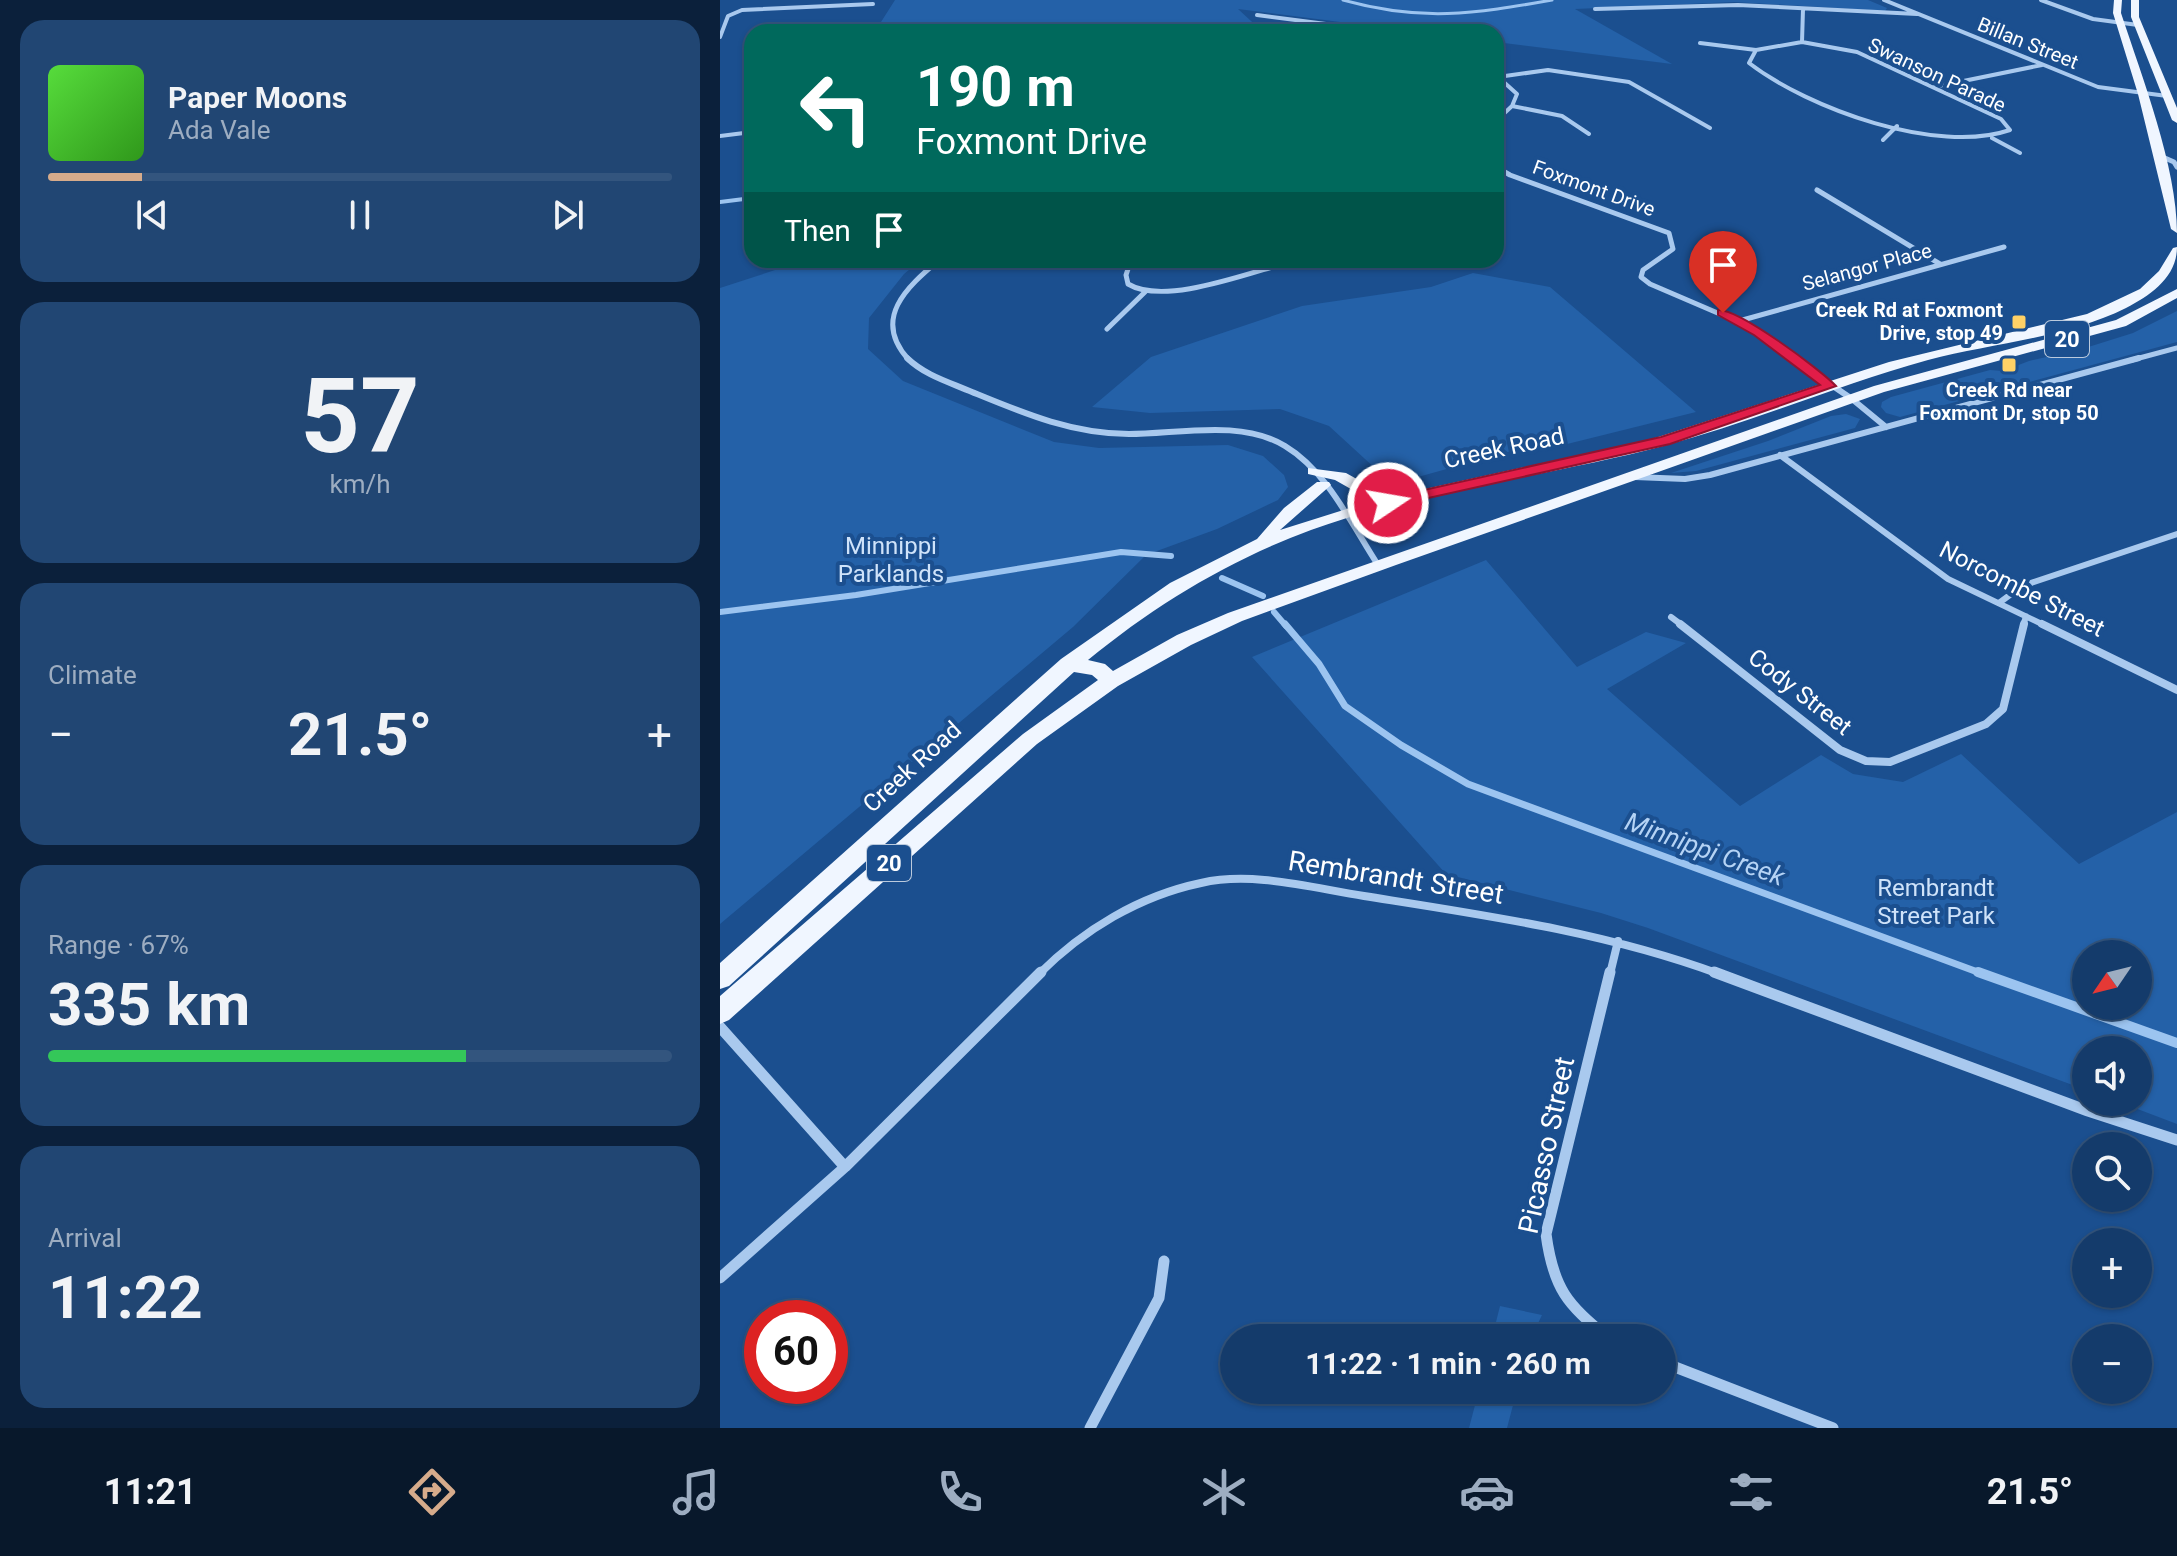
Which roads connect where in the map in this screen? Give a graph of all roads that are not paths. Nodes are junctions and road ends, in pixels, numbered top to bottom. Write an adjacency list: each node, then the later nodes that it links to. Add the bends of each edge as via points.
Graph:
1 (1884, 0): 8 (street, Billan Street)
2 (2041, 0): 10 (street)
3 (2118, 0): 10 (main road)
4 (2135, 0): 12 (main road)
5 (873, 4): 13 (street, via 736,11 728,16)
6 (1595, 9): 7 (street)
7 (1803, 9): 8 (street); 14 (street)
8 (1917, 14): 17 (street, Billan Street)
9 (1257, 15): 11 (street)
10 (2120, 23): 12 (street); 21 (main road)
11 (1320, 24)
12 (2138, 25): 22 (main road)
13 (720, 37)
14 (1802, 42): 16 (street, Swanson Parade); 20 (street, Swanson Parade, via 1857,52)
15 (1700, 43): 16 (street)
16 (1756, 50): 26 (street, Swanson Parade, via 1749,63 1769,79 1823,104)
17 (2044, 64): 20 (street); 21 (street, Billan Street, via 2098,87)
18 (1504, 75): 27 (street, via 1548,70 1629,82)
19 (1504, 82): 23 (street, via 1517,94)
20 (1933, 88): 31 (street, Swanson Parade, via 2008,124 2010,130)
21 (2143, 94): 22 (street, Billan Street); 34 (main road)
22 (2167, 96): 25 (main road)
23 (1512, 106): 24 (street); 29 (street, via 1562,116)
24 (1504, 114)
25 (2177, 120)
26 (1897, 126): 31 (street, Swanson Parade); 32 (street)
27 (1710, 128)
28 (744, 133): 30 (street)
29 (1589, 134)
30 (720, 136)
31 (1991, 138): 33 (street)
32 (1883, 140)
33 (2020, 153)
34 (2158, 155): 35 (street); 38 (main road)
35 (2177, 167)
36 (1504, 172): 48 (street, Foxmont Drive, via 1669,233 1673,249 1641,277)
37 (1817, 190): 42 (street)
38 (2175, 212): 39 (main road)
39 (2177, 229)
40 (2004, 247): 42 (street, Selangor Place)
41 (2177, 251): 53 (main road, Creek Road / 20, via 2156,283 2114,308)
42 (1941, 264): 48 (street, Selangor Place)
43 (931, 268): 58 (street, via 903,295 893,324 896,344 927,372 1074,430 1258,435 1296,451)
44 (1128, 268): 46 (street, via 1128,285)
45 (1267, 268): 46 (street)
46 (1145, 292): 49 (street)
47 (2177, 293): 54 (main road, 20, via 2105,328)
48 (1739, 321): 53 (street, Foxmont Drive)
49 (1107, 329)
50 (2177, 348): 51 (street)
51 (2168, 351): 52 (street); 55 (street)
52 (2177, 356)
53 (1830, 386): 54 (street, Foxmont Drive); 59 (main road, Creek Road / 20, via 1653,444)
54 (1852, 399): 55 (street, Foxmont Drive); 57 (main road, 20)
55 (1886, 427): 56 (street)
56 (1780, 455): 57 (street, via 1685,479); 64 (street, Norcombe Street, via 1948,579)
57 (1633, 476): 63 (main road, 20)
58 (1319, 478): 59 (main road, via 1340,476); 60 (street); 62 (main road, via 1305,502 1273,522)
59 (1388, 503): 60 (main road, Creek Road / 20)
60 (1343, 514): 62 (main road, Creek Road / 20); 63 (street)
61 (2177, 534): 64 (street, via 2022,586)
62 (1263, 543): 67 (main road, Creek Road / 20, via 1162,597)
63 (1378, 565): 68 (main road, 20, via 1214,626)
64 (1999, 603): 65 (street, Norcombe Street)
65 (2026, 616): 66 (street, Cody Street, via 2003,709 1986,724 1890,762 1866,761 1840,750); 69 (street, Norcombe Street)
66 (1671, 617)
67 (1068, 664): 68 (main road, via 1098,669); 71 (main road, Creek Road / 20)
68 (1111, 681): 72 (main road, 20, via 1000,764)
69 (2177, 690)
70 (1618, 941): 74 (street, Rembrandt Street); 75 (street, Rembrandt Street, via 1264,880 1203,882 1144,900 1100,924 1043,970); 78 (street, Picasso Street, via 1546,1234 1549,1268 1570,1309)
71 (720, 978)
72 (720, 1012)
73 (720, 1027): 75 (street)
74 (2177, 1140)
75 (845, 1167): 77 (street, Rembrandt Street)
76 (1164, 1261): 80 (street, via 1159,1298)
77 (720, 1278)
78 (1590, 1324)
79 (1676, 1367): 81 (street)
80 (1090, 1428)
81 (1833, 1428)

